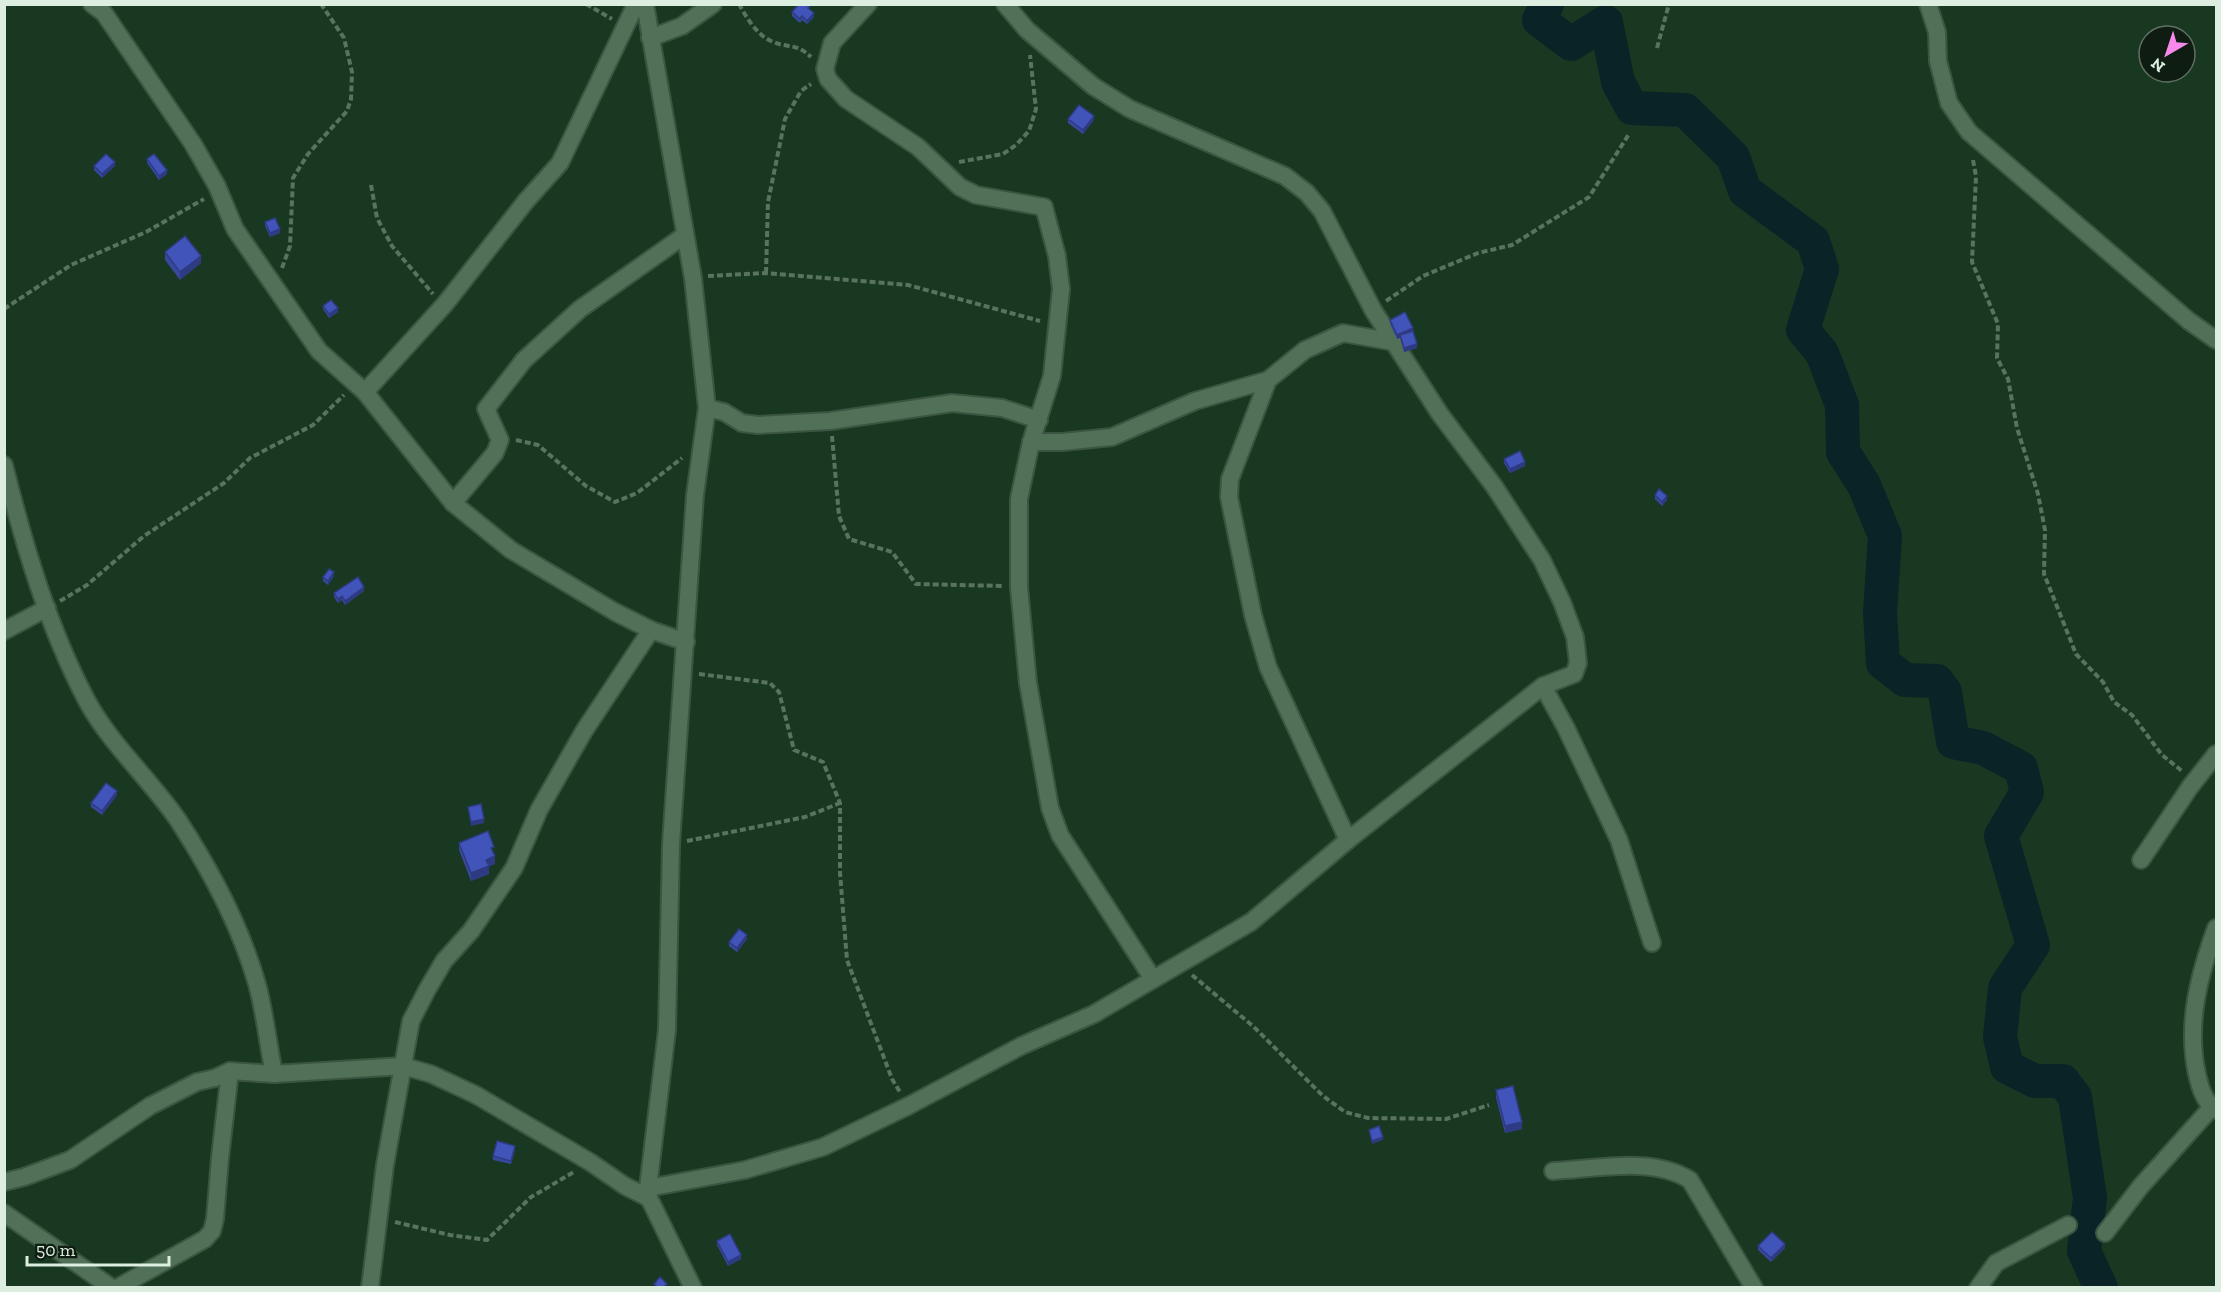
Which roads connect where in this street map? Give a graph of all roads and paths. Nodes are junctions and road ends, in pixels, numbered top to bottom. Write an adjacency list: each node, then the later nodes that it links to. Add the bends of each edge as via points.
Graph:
1 (92, 4): 20 (street, via 104,13)
2 (321, 4): 25 (path, via 344,38 352,72 351,99 347,111 308,153 293,178 290,246)
3 (586, 4): 12 (path)
4 (636, 4): 12 (street)
5 (645, 4): 14 (street)
6 (713, 4): 14 (street, via 682,26)
7 (739, 4): 16 (path, via 762,36 801,48)
8 (868, 4): 16 (street, via 832,43)
9 (1005, 4): 13 (street)
10 (1669, 4): 15 (path)
11 (1928, 4): 17 (street, via 1949,103)
12 (626, 26): 26 (street, via 560,163)
13 (1027, 30): 19 (path, via 1036,109 1029,130 1003,154); 28 (street, via 1093,86 1130,109 1285,176 1307,193 1322,211)
14 (650, 38): 22 (street)
15 (1657, 48)
16 (826, 74): 19 (street, via 846,99 918,147); 23 (path, via 801,91 785,119 768,202)
17 (1969, 132): 30 (street, via 2189,321); 50 (path, via 1976,176 1972,262 1998,324 1997,358 2008,379 2017,428 2038,494 2044,530 2044,574 2076,654 2103,682 2114,702 2132,715 2162,755 2189,777)
18 (1629, 134): 28 (path, via 1589,197 1512,245 1423,276)
19 (937, 166): 29 (street, via 960,187 976,195 1044,207 1061,289)
20 (217, 186): 25 (street, via 235,229); 27 (path, via 208,197 146,232 71,265)
21 (371, 186): 26 (path, via 377,218 392,246)
22 (685, 235): 24 (street); 37 (street, via 580,309 524,360 486,409)
23 (766, 273): 24 (path); 29 (path, via 908,285)
24 (693, 278): 34 (street)
25 (275, 289): 33 (street, via 319,351)
26 (445, 304): 33 (street)
27 (4, 309)
28 (1373, 310): 31 (street)
29 (1058, 326): 35 (street, via 1052,376)
30 (2217, 340)
31 (1394, 342): 32 (street, via 1342,333 1305,350); 48 (street, via 1542,560 1562,602 1575,637 1578,663 1574,674)
32 (1268, 380): 39 (street, via 1195,401 1112,437); 52 (street, via 1230,479 1229,497 1268,667)
33 (360, 388): 41 (street); 43 (path, via 313,425 250,458 224,483 144,536 87,585)
34 (707, 408): 36 (street, via 724,412 742,423 758,425); 38 (street)
35 (1039, 420): 36 (street, via 1002,408 952,404); 39 (street)
36 (830, 421): 42 (path, via 839,516 849,539 892,552 916,584)
37 (500, 440): 38 (path, via 538,445 586,486 615,502 637,493); 41 (street, via 495,453)
38 (702, 441): 46 (street)
39 (1031, 442): 42 (street, via 1019,499)
40 (4, 465): 43 (street, via 20,529)
41 (453, 503): 44 (street, via 511,550)
42 (1019, 586): 58 (street, via 1028,683 1050,808 1060,835)
43 (47, 608): 45 (street); 61 (street, via 64,653 101,723 178,820 216,885 257,984)
44 (651, 630): 46 (street); 59 (street, via 578,741 539,810 514,868 426,990 411,1022)
45 (4, 631)
46 (686, 642): 47 (street)
47 (684, 672): 51 (path, via 770,682 779,692 794,750 823,762); 53 (street)
48 (1543, 686): 52 (street); 56 (street, via 1619,840)
49 (2217, 754): 50 (street)
50 (2190, 787): 54 (street)
51 (840, 803): 53 (path, via 805,817); 63 (path, via 840,873 847,960 892,1079)
52 (1348, 840): 57 (street, via 1251,922)
53 (671, 844): 68 (street, via 667,1030)
54 (2142, 860)
55 (2217, 928): 64 (street, via 2196,994 2192,1028 2200,1088)
56 (1652, 943)
57 (1178, 963): 58 (street); 62 (path, via 1345,1112 1368,1118 1446,1119)
58 (1153, 979): 63 (street, via 1094,1014 1021,1046)
59 (403, 1066): 61 (street); 65 (street, via 449,1081); 70 (street)
60 (230, 1071): 61 (street); 67 (street, via 197,1082 150,1106 70,1160); 74 (street, via 212,1231 205,1239)
61 (274, 1074)
62 (1489, 1105)
63 (908, 1106): 68 (street, via 823,1147)
64 (2214, 1109): 72 (street, via 2141,1186)
65 (590, 1162): 68 (street, via 625,1186); 70 (path, via 531,1197 487,1240)
66 (1553, 1172): 77 (street, via 1634,1166 1670,1170 1684,1176)
67 (4, 1182)
68 (649, 1193): 76 (street)
69 (4, 1213): 73 (street)
70 (378, 1218): 75 (street)
71 (2068, 1225): 78 (street, via 1996,1263)
72 (2105, 1233)
73 (112, 1287)
74 (117, 1287)
75 (370, 1287)
76 (693, 1287)
77 (1754, 1287)
78 (1978, 1287)

